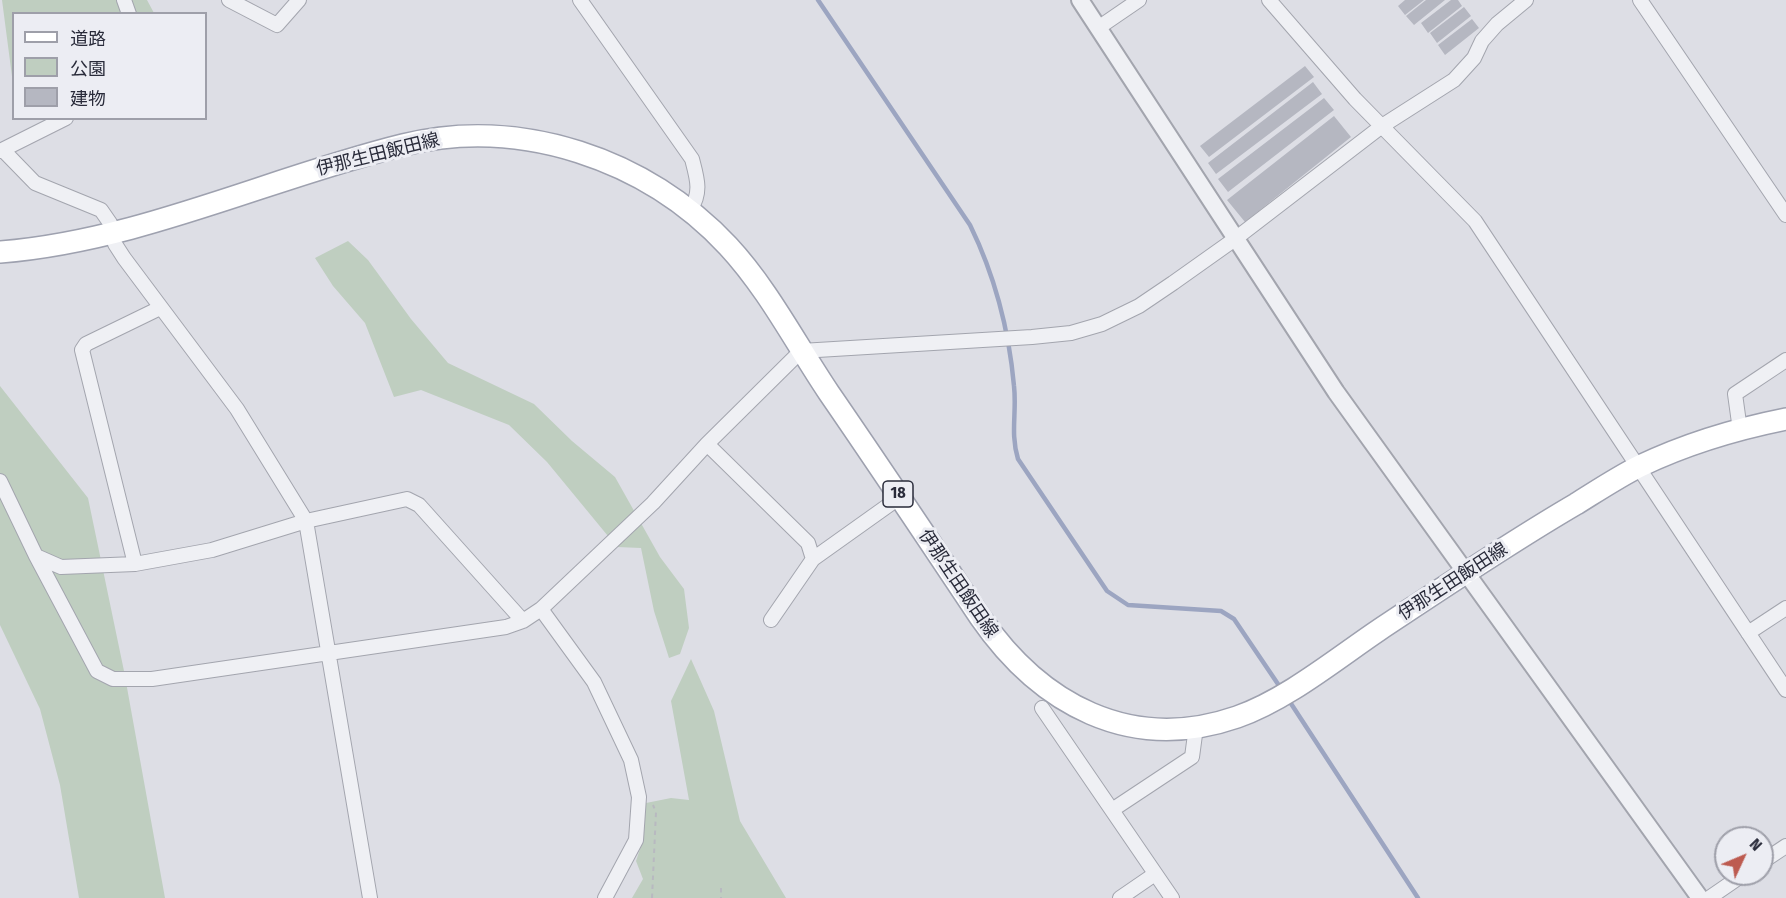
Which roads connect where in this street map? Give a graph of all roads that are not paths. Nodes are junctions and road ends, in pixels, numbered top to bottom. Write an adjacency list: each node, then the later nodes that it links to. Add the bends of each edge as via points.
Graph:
1 (229, 0): 2 (street, via 277,25)
2 (299, 0)
3 (580, 0): 13 (street, via 692,159 698,199)
4 (1080, 0): 9 (street)
5 (1139, 0): 9 (street)
6 (1269, 0): 11 (street)
7 (1526, 0): 11 (street, via 1497,24 1454,80)
8 (1640, 0): 14 (street)
9 (1098, 28): 16 (street)
10 (62, 120): 12 (street)
11 (1382, 126): 16 (street); 24 (street, via 1475,221)
12 (2, 151): 15 (street, via 35,183 101,210 110,223)
13 (690, 210): 15 (main road, 伊那生田飯田線 / 18, via 639,177 577,151 527,140 462,136 405,144); 19 (main road, 伊那生田飯田線 / 18, via 729,247)
14 (1786, 215)
15 (111, 233): 17 (main road, 伊那生田飯田線 / 18); 18 (street)
16 (1235, 239): 19 (street, via 1138,306 1102,324 1071,333); 31 (street)
17 (0, 252)
18 (160, 308): 27 (street, via 237,409); 30 (street, via 86,344 82,350)
19 (801, 351): 23 (street); 26 (main road, 伊那生田飯田線 / 18)
20 (1786, 360): 22 (street, via 1735,394)
21 (1786, 419): 22 (main road, 伊那生田飯田線 / 18)
22 (1740, 430): 24 (main road, 伊那生田飯田線 / 18)
23 (707, 444): 29 (street, via 808,543); 33 (street, via 653,503)
24 (1638, 467): 31 (main road, 伊那生田飯田線 / 18); 36 (street)
25 (0, 481): 28 (street)
26 (900, 497): 29 (street); 40 (main road, 伊那生田飯田線 / 18, via 995,639 1040,686 1106,720 1148,728)
27 (306, 521): 30 (street, via 212,550); 35 (street, via 407,498 419,505); 37 (street)
28 (36, 556): 30 (street, via 61,567); 37 (street, via 97,671 105,676 152,679)
29 (813, 559): 34 (street)
30 (135, 564)
31 (1464, 574): 40 (main road, 伊那生田飯田線 / 18, via 1272,701 1236,718); 48 (street)
32 (1786, 608): 36 (street)
33 (540, 609): 35 (street); 45 (street, via 594,682 631,760 639,797 636,840)
34 (771, 620)
35 (523, 621): 37 (street, via 506,627)
36 (1748, 633): 38 (street)
37 (327, 651): 44 (street)
38 (1786, 690)
39 (1042, 708): 41 (street)
40 (1196, 727): 41 (street, via 1192,757)
41 (1112, 810): 42 (street)
42 (1155, 874): 46 (street); 47 (street)
43 (1726, 886): 49 (street)
44 (370, 898)
45 (605, 898)
46 (1120, 898)
47 (1172, 898)
48 (1700, 898)
49 (1708, 898)

